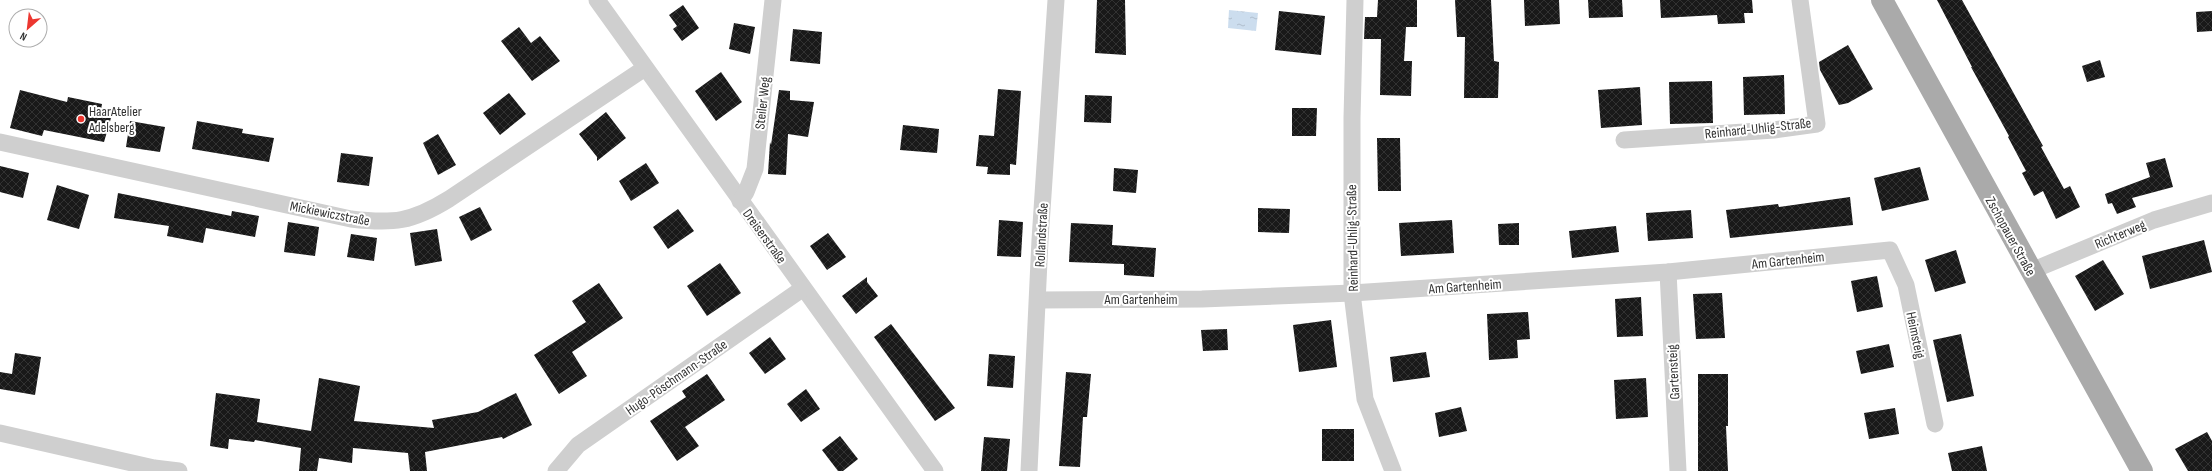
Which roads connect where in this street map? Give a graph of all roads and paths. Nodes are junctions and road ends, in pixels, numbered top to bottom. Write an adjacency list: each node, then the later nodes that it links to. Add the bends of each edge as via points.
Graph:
1 (597, 0): 7 (street, Dreiserstraße)
2 (774, 0): 10 (street, Steiler Weg, via 755,169)
3 (1056, 0): 17 (street, Rollandstraße, via 1040,240)
4 (1355, 0): 16 (street, Reinhard-Uhlig-Straße)
5 (1800, 0): 8 (street, Reinhard-Uhlig-Straße, via 1818,124 1774,130)
6 (1882, 0): 13 (main road, Zschopauer Straße)
7 (646, 68): 9 (street, Mickiewiczstraße, via 427,213 404,220 378,222 351,218); 10 (street, Dreiserstraße)
8 (1624, 140)
9 (0, 142)
10 (740, 202): 15 (street, Dreiserstraße)
11 (2212, 203): 13 (street, Richterweg, via 2154,220)
12 (1890, 250): 14 (street, Am Gartenheim); 18 (street, Heimsteig, via 1906,285)
13 (2031, 271): 20 (main road, Zschopauer Straße)
14 (1668, 272): 16 (street, Am Gartenheim); 26 (street, Gartensteig)
15 (802, 289): 22 (street, Hugo-Pöschmann-Straße, via 578,445); 23 (street, Dreiserstraße)
16 (1352, 293): 17 (street, Am Gartenheim, via 1202,299); 25 (street, Reinhard-Uhlig-Straße, via 1365,399)
17 (1039, 300): 24 (street, Rollandstraße)
18 (1935, 424)
19 (0, 433): 21 (street, via 154,468)
20 (2140, 467)
21 (179, 471)
22 (556, 471)
23 (935, 471)
24 (1029, 471)
25 (1393, 471)
26 (1678, 471)

